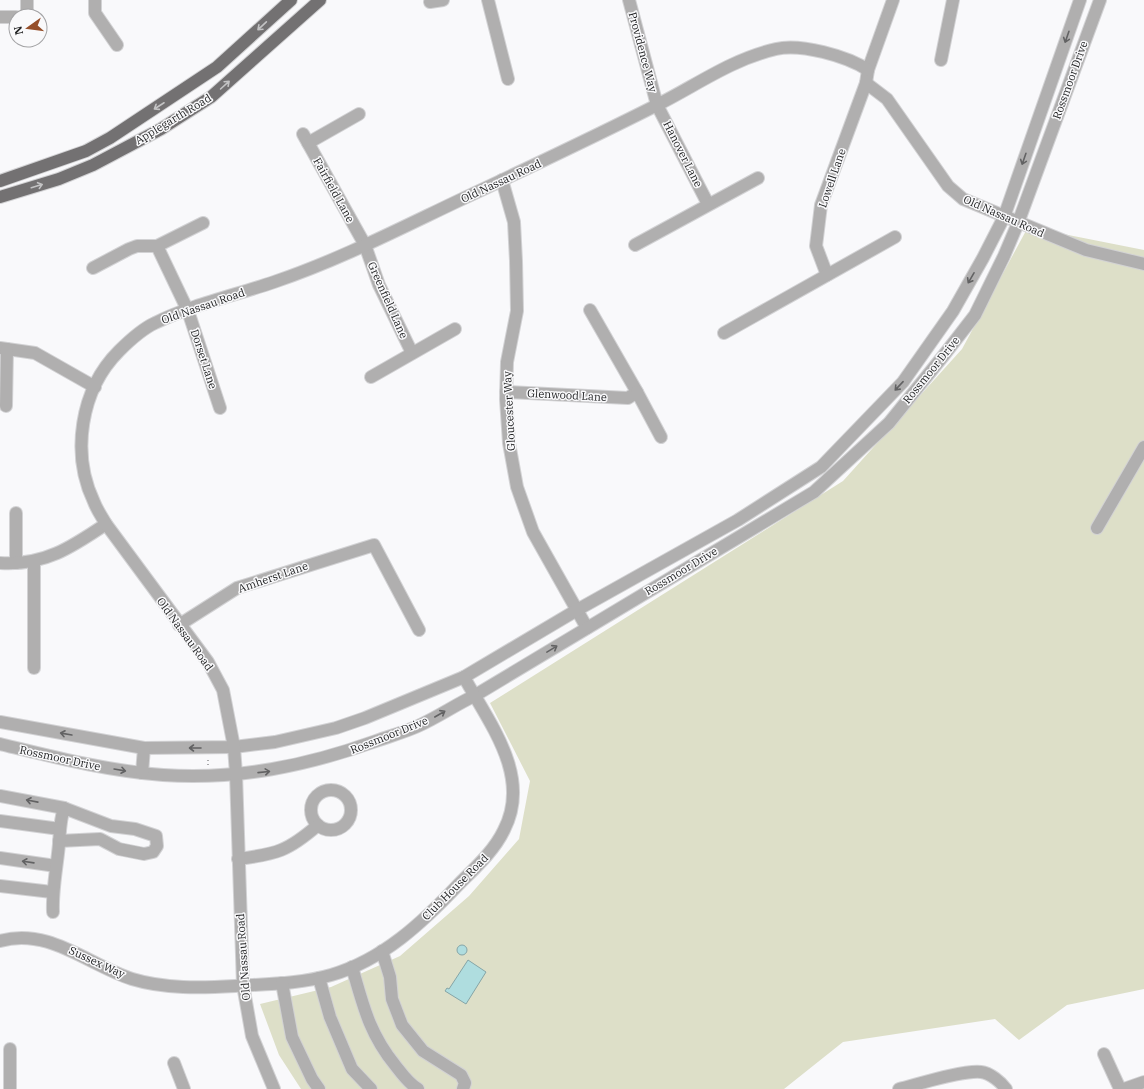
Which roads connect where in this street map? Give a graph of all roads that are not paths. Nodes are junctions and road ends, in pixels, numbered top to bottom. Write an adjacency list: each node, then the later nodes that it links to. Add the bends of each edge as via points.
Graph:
1 (95, 0): 12 (street, via 95,13)
2 (291, 0): 21 (main road, Applegarth Road, one-way to 21, via 217,68 110,138 86,151)
3 (320, 0): 22 (main road, Applegarth Road, one-way to 3, via 59,179 93,165 161,129 211,97)
4 (443, 0): 11 (street)
5 (488, 0): 15 (street)
6 (629, 0): 17 (street, Providence Way)
7 (893, 0): 14 (street)
8 (952, 0): 13 (street)
9 (1080, 0): 24 (street, Rossmoor Drive, one-way to 24)
10 (1100, 0): 26 (street, Rossmoor Drive)
11 (430, 2)
12 (116, 45)
13 (941, 60)
14 (868, 70): 16 (street, Lowell Lane); 17 (street, Old Nassau Road, via 832,54 797,48 778,49 729,65)
15 (508, 79)
16 (866, 83): 24 (street, Old Nassau Road, via 887,99 948,186 963,199); 33 (street, Lowell Lane, via 821,206 816,246)
17 (657, 105): 20 (street, Old Nassau Road); 23 (street, Hanover Lane)
18 (359, 114): 30 (street, Fairfield Lane, via 305,138)
19 (758, 178): 23 (street)
20 (502, 180): 30 (street, Old Nassau Road); 42 (street, Gloucester Way, via 514,222 517,311 507,362)
21 (0, 181)
22 (0, 197)
23 (708, 204): 28 (street)
24 (1004, 217): 26 (street, Old Nassau Road); 54 (street, Rossmoor Drive, one-way to 54, via 953,311 903,382 821,467 738,520)
25 (203, 223): 29 (street)
26 (1018, 223): 31 (street, Old Nassau Road, via 1086,250); 56 (street, Rossmoor Drive, via 974,315 888,423 814,492)
27 (895, 237): 33 (street)
28 (635, 245)
29 (156, 246): 32 (street, via 133,248); 35 (street, Dorset Lane)
30 (365, 246): 35 (street, Old Nassau Road, via 326,264); 39 (street, Greenfield Lane, via 379,284)
31 (1144, 264)
32 (93, 268)
33 (828, 275): 37 (street)
34 (590, 310): 43 (street)
35 (188, 311): 41 (street, Old Nassau Road, via 152,324 133,339 106,367); 45 (street, Dorset Lane)
36 (455, 329): 39 (street)
37 (724, 333)
38 (3, 348): 41 (street, via 35,354); 44 (street)
39 (412, 354): 40 (street)
40 (371, 377)
41 (95, 387): 49 (street, Old Nassau Road, via 85,411 81,457 93,502)
42 (506, 392): 43 (street, Glenwood Lane); 54 (street, Gloucester Way, via 509,443 517,487 533,532)
43 (633, 395): 46 (street)
44 (6, 406)
45 (220, 408)
46 (661, 436)
47 (1144, 447): 50 (street)
48 (16, 513): 53 (street)
49 (106, 524): 51 (street, via 72,547); 55 (street, Old Nassau Road)
50 (1098, 528)
51 (34, 562): 53 (street); 58 (street)
52 (0, 563): 53 (street)
53 (16, 563)
54 (577, 610): 56 (street, Gloucester Way); 59 (street, Rossmoor Drive)
55 (179, 625): 57 (street, Amherst Lane, via 237,588 374,545); 63 (street, Old Nassau Road, via 208,662 223,690)
56 (588, 628): 60 (street, Rossmoor Drive, one-way to 56)
57 (419, 630)
58 (34, 668)
59 (464, 677): 60 (street, Club House Road); 63 (street, Rossmoor Drive, via 336,728 275,742)
60 (474, 696): 66 (street, Rossmoor Drive, one-way to 60, via 271,771 344,753 419,726); 81 (street, Club House Road, via 506,754 514,783 512,807 505,830 491,852 453,891 398,942)
61 (0, 722): 64 (street, Rossmoor Drive, one-way to 61)
62 (0, 744): 65 (street, Rossmoor Drive, one-way to 65, via 77,762)
63 (234, 747): 64 (street, Rossmoor Drive, one-way to 64); 66 (street, Old Nassau Road)
64 (144, 748): 65 (street)
65 (142, 773): 66 (street, Rossmoor Drive)
66 (236, 774): 75 (street, Old Nassau Road)
67 (0, 796): 68 (street, one-way to 67)
68 (64, 808): 70 (street); 72 (street)
69 (0, 821): 72 (street)
70 (108, 824): 73 (street); 73 (street, via 156,836 157,846 153,852 144,854 119,849)
71 (318, 825): 75 (street, via 301,840 282,851)
72 (60, 835): 73 (street); 76 (street)
73 (100, 839)
74 (0, 858): 76 (street, one-way to 74)
75 (238, 859): 85 (street, Old Nassau Road)
76 (56, 866): 78 (street)
77 (0, 886): 78 (street)
78 (52, 892): 79 (street)
79 (53, 912)
80 (0, 941): 85 (street, Sussex Way, via 17,938 42,940 69,949 104,968 126,976 166,985 204,988)
81 (382, 952): 82 (street, Club House Road); 96 (street, via 390,977 392,999 402,1025 423,1051 461,1075 465,1083)
82 (352, 967): 83 (street, Club House Road); 95 (street, via 365,1015 381,1048)
83 (319, 978): 84 (street, Club House Road); 94 (street, via 330,1016 352,1069)
84 (282, 983): 85 (street, Club House Road); 93 (street, via 292,1037)
85 (243, 985): 92 (street, Old Nassau Road, via 252,1036)
86 (10, 1049): 90 (street)
87 (1104, 1054): 99 (street)
88 (174, 1063): 91 (street)
89 (1144, 1082): 100 (street)
90 (10, 1089)
91 (184, 1089)
92 (274, 1089)
93 (319, 1089)
94 (371, 1089)
95 (418, 1089)
96 (463, 1089)
97 (899, 1089): 98 (street, via 965,1073 982,1072 992,1076)
98 (1006, 1089)
99 (1120, 1089)
100 (1124, 1089)

